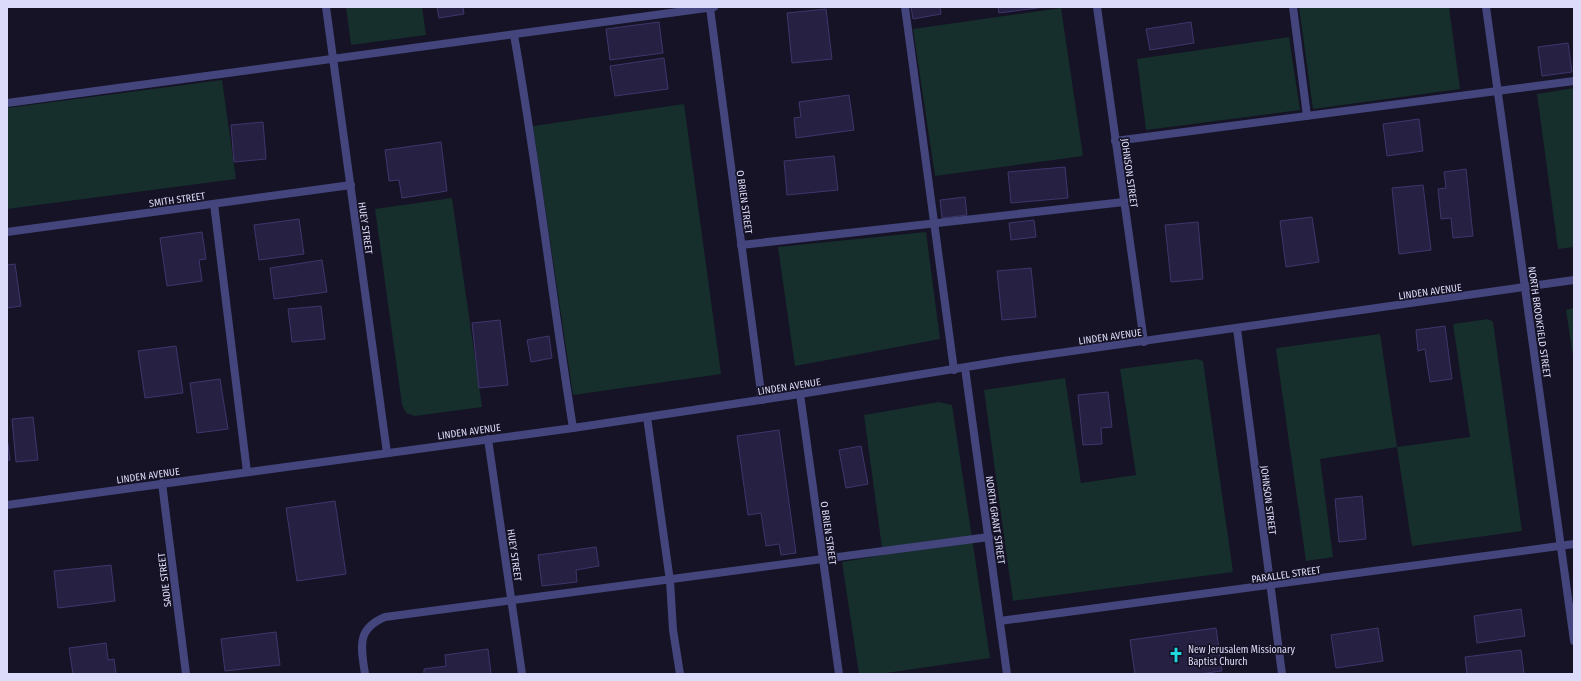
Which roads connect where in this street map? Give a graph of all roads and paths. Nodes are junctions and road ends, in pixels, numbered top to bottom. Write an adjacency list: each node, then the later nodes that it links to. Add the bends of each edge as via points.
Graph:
1 (326, 7): 9 (street, HUEY STREET)
2 (714, 7): 7 (street)
3 (905, 7): 18 (street)
4 (1097, 7): 14 (street, JOHNSON STREET)
5 (1293, 7): 13 (street)
6 (1486, 7): 11 (street, NORTH BROOKFIELD STREET)
7 (710, 8): 8 (street); 20 (street, O BRIEN STREET)
8 (514, 35): 9 (street, via 409,47); 30 (street)
9 (334, 60): 12 (street); 15 (street, HUEY STREET)
10 (1574, 81): 11 (street)
11 (1498, 91): 13 (street); 22 (street, NORTH BROOKFIELD STREET)
12 (7, 103)
13 (1307, 116): 14 (street)
14 (1115, 141): 16 (street, JOHNSON STREET)
15 (351, 185): 17 (street, SMITH STREET); 32 (street, HUEY STREET)
16 (1124, 202): 18 (street); 24 (street, JOHNSON STREET)
17 (214, 204): 19 (street, SMITH STREET); 33 (street)
18 (935, 224): 20 (street); 26 (street)
19 (7, 232)
20 (741, 245): 28 (street, O BRIEN STREET)
21 (1574, 280): 22 (street, LINDEN AVENUE)
22 (1526, 287): 23 (street, LINDEN AVENUE); 38 (street, NORTH BROOKFIELD STREET)
23 (1237, 329): 24 (street, LINDEN AVENUE); 41 (street, JOHNSON STREET)
24 (1144, 342): 25 (street, LINDEN AVENUE)
25 (965, 368): 26 (street, LINDEN AVENUE); 36 (street, NORTH GRANT STREET)
26 (954, 370): 27 (street, LINDEN AVENUE)
27 (800, 394): 28 (street, LINDEN AVENUE); 39 (street, O BRIEN STREET)
28 (762, 400): 29 (street, LINDEN AVENUE)
29 (647, 417): 30 (street, LINDEN AVENUE); 40 (street)
30 (573, 428): 31 (street, LINDEN AVENUE)
31 (488, 439): 32 (street, LINDEN AVENUE); 42 (street, HUEY STREET)
32 (387, 453): 33 (street, LINDEN AVENUE)
33 (247, 472): 34 (street, LINDEN AVENUE)
34 (162, 483): 35 (street, LINDEN AVENUE); 45 (street, SADIE STREET)
35 (7, 505)
36 (989, 537): 39 (street); 43 (street, NORTH GRANT STREET)
37 (1574, 544): 38 (street, PARALLEL STREET)
38 (1560, 546): 41 (street, PARALLEL STREET); 44 (street, NORTH BROOKFIELD STREET)
39 (822, 559): 40 (street, via 724,571); 49 (street, O BRIEN STREET)
40 (670, 581): 42 (street); 48 (street, via 673,630)
41 (1270, 586): 43 (street, PARALLEL STREET); 51 (street, JOHNSON STREET)
42 (512, 600): 46 (street, via 385,617 373,622 364,633 361,647); 47 (street, HUEY STREET)
43 (1000, 621): 50 (street, NORTH GRANT STREET)
44 (1574, 641)
45 (186, 674)
46 (365, 674)
47 (522, 674)
48 (680, 674)
49 (839, 674)
50 (1007, 674)
51 (1282, 674)

